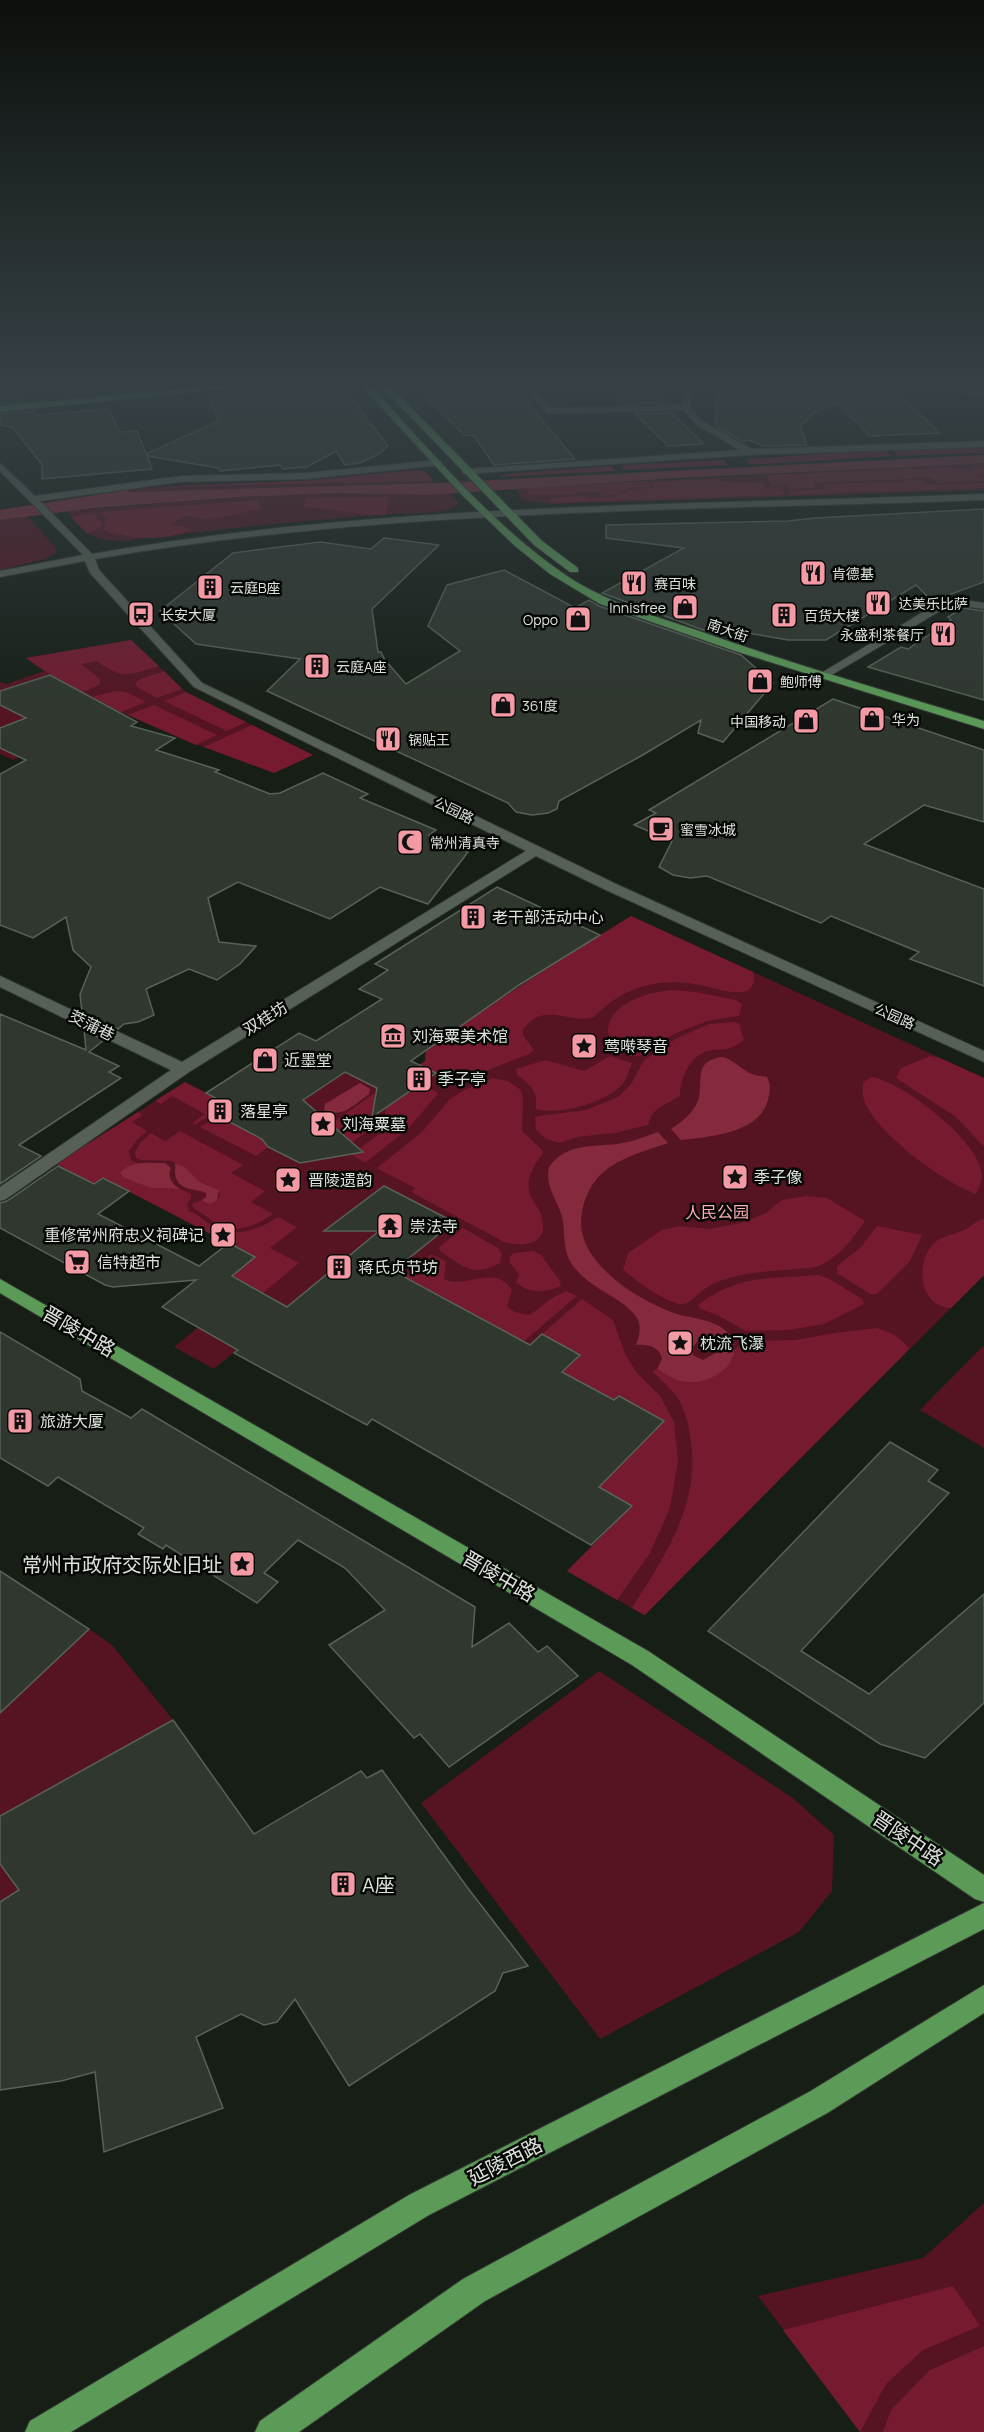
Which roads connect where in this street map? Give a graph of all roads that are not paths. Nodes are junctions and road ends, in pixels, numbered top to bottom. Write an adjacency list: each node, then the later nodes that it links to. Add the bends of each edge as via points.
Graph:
1 (33, 497): 6 (street)
2 (53, 497): 6 (street)
3 (470, 497): 8 (main road, 南大街)
4 (492, 497): 7 (main road, 南大街)
5 (969, 497): 7 (street)
6 (36, 500): 9 (street, 公园路)
7 (510, 513): 8 (street); 12 (main road, 南大街, via 564,564 617,597)
8 (488, 514): 9 (street, via 306,529); 12 (main road, 南大街, via 554,572 604,602 739,650)
9 (89, 556): 10 (street); 15 (street, 公园路, via 94,571 198,685)
10 (0, 574)
11 (984, 606): 12 (street, via 942,604)
12 (829, 673): 13 (main road, 南大街); 14 (main road, 南大街)
13 (984, 715)
14 (984, 725)
15 (536, 850): 17 (street, 公园路); 18 (street, 双桂坊)
16 (0, 981): 18 (street, 茭蒲巷)
17 (984, 1057)
18 (183, 1069): 19 (street, 双桂坊)
19 (0, 1195)
20 (0, 1285): 21 (main road, 晋陵中路, via 639,1658)
21 (984, 1890)
22 (984, 1915): 24 (main road, 延陵西路, via 419,2205)
23 (984, 1998): 25 (main road, via 819,2102 474,2290)
24 (41, 2432)
25 (271, 2432)

